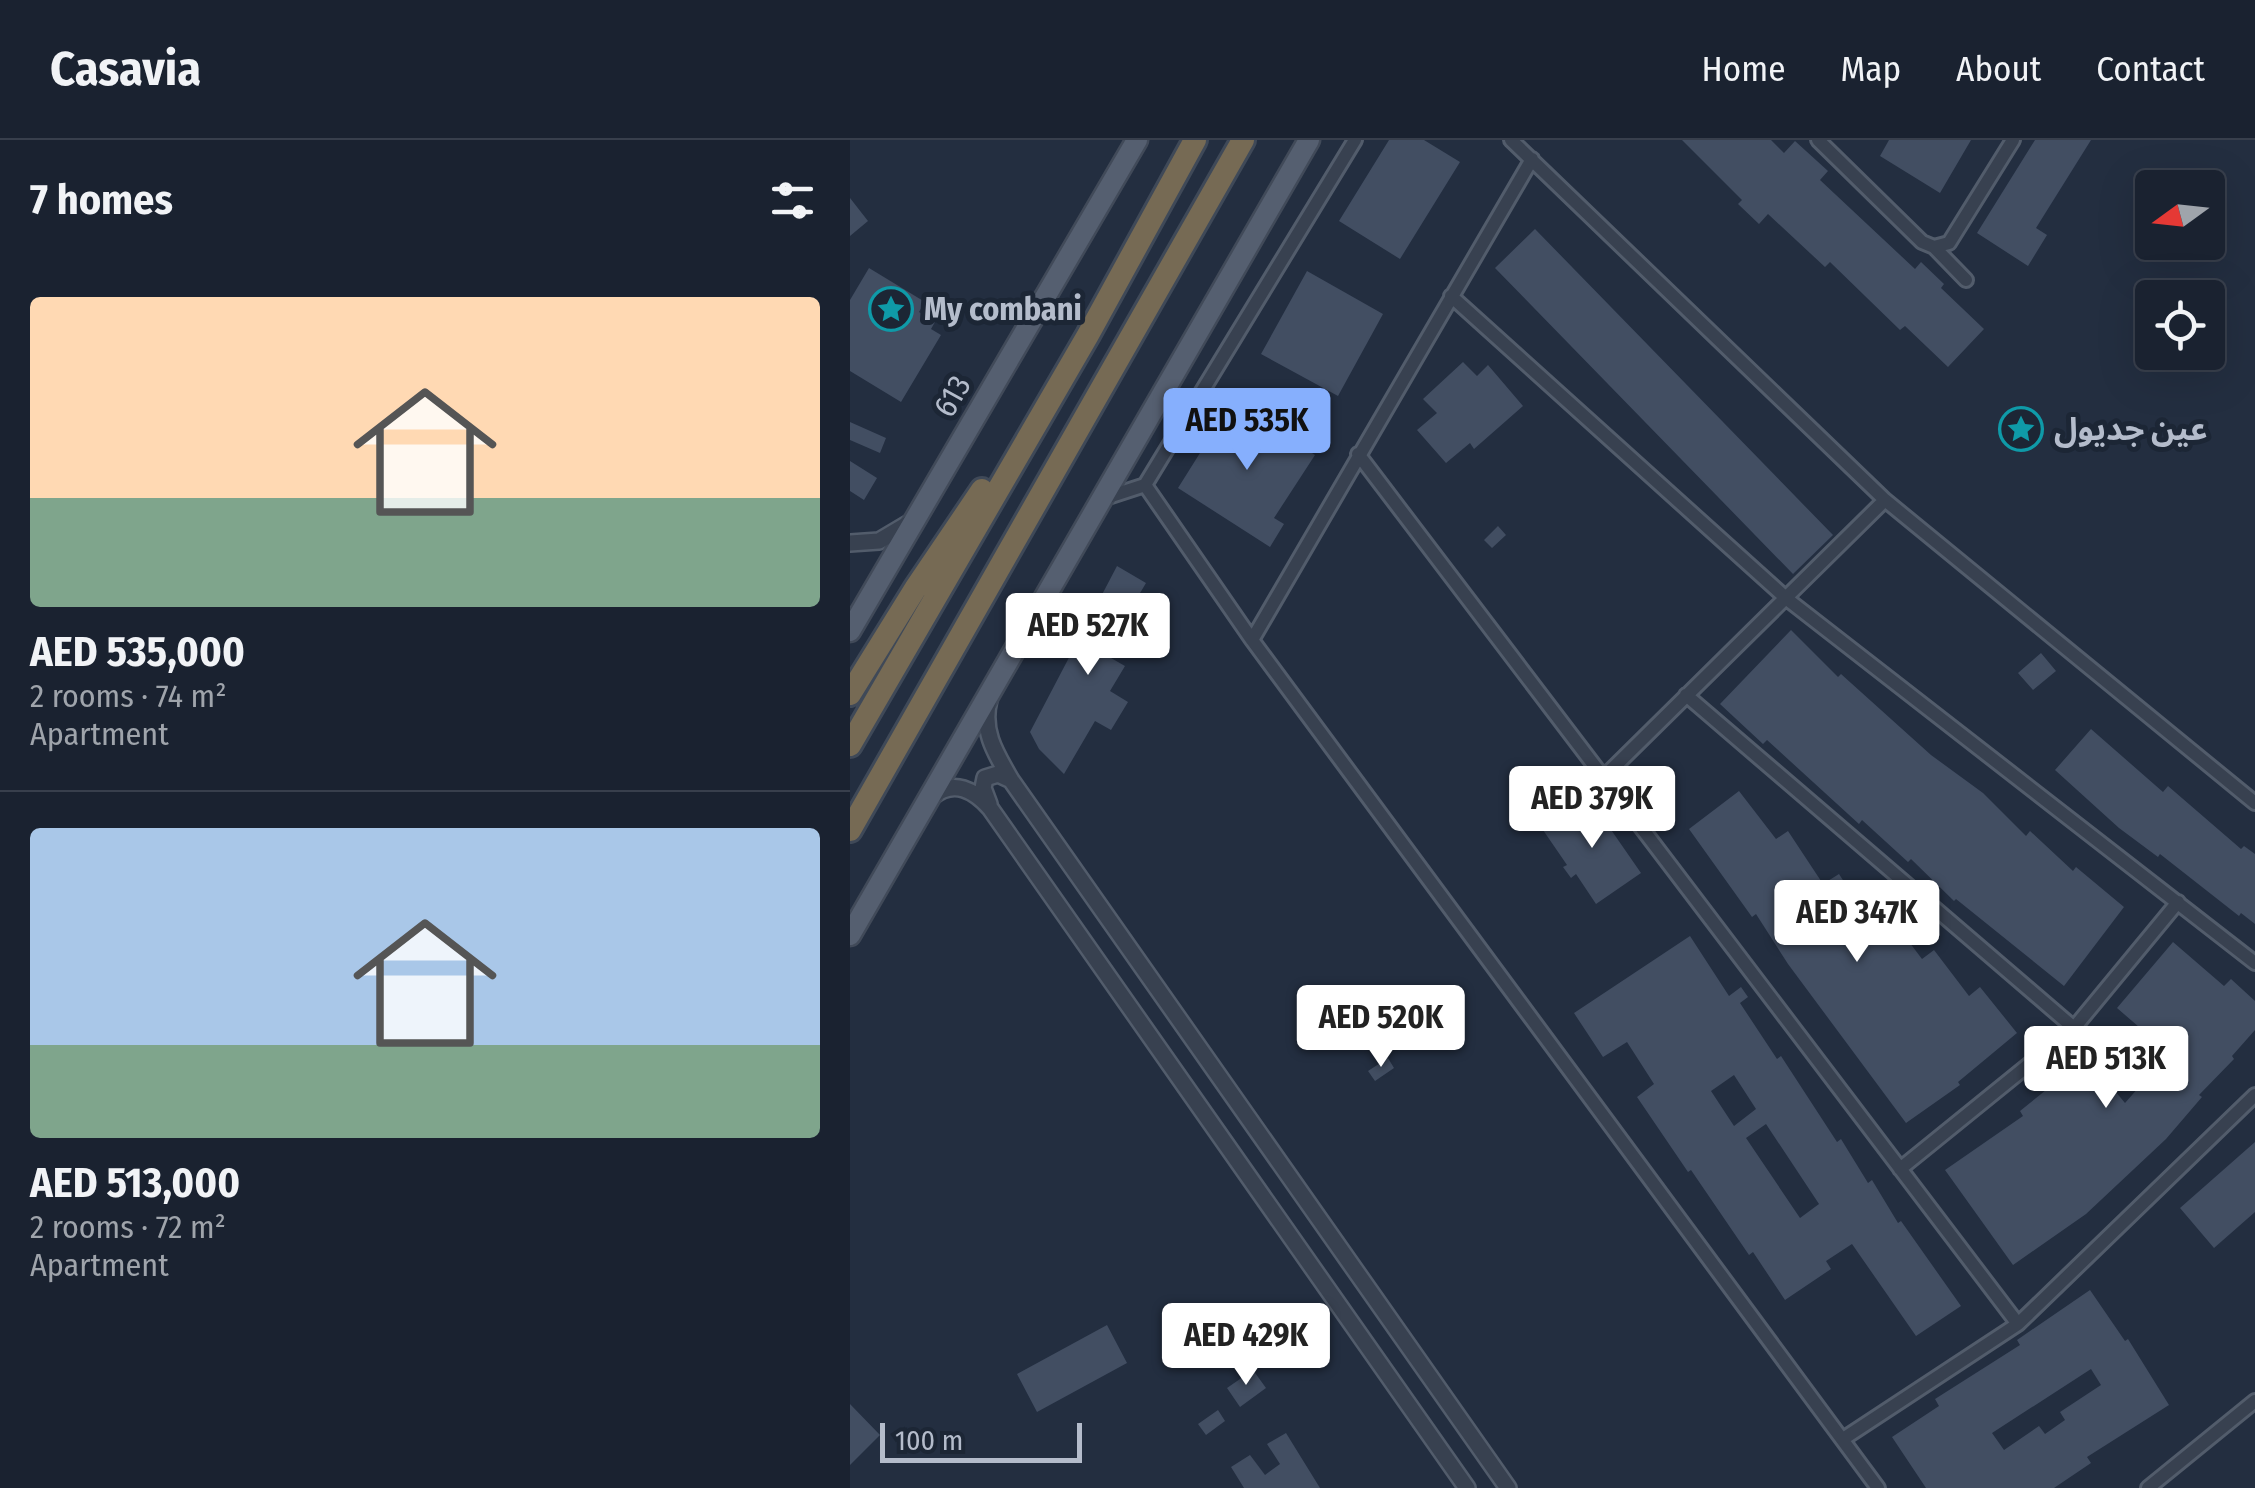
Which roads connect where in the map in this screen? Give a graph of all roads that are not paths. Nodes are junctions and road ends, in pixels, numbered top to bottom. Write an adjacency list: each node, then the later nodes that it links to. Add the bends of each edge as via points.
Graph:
1 (1138, 140): 18 (main road, 613)
2 (1195, 140): 13 (highway)
3 (1243, 140): 32 (highway)
4 (1309, 140): 16 (main road)
5 (1355, 140): 15 (street)
6 (1511, 140): 9 (street)
7 (1818, 140): 10 (street)
8 (2013, 140): 10 (street, via 1949,243)
9 (1532, 159): 12 (street); 17 (street)
10 (1934, 247): 11 (street)
11 (1966, 280)
12 (1451, 296): 14 (street); 20 (street)
13 (1088, 335): 24 (highway); 26 (highway)
14 (1358, 454): 22 (street); 27 (street)
15 (1145, 484): 16 (street); 22 (street)
16 (1102, 498): 23 (main road)
17 (1885, 500): 20 (street); 29 (street)
18 (918, 517): 19 (street, via 879,540); 21 (main road, 613)
19 (850, 543)
20 (1787, 599): 25 (street); 33 (street)
21 (850, 631)
22 (1252, 640): 41 (street)
23 (994, 682): 28 (street, via 987,734); 30 (main road)
24 (850, 694)
25 (1686, 695): 27 (street); 36 (street)
26 (850, 745)
27 (1604, 778): 38 (street)
28 (1011, 780): 31 (street, via 985,778); 43 (street)
29 (2255, 803)
30 (924, 806): 31 (street, via 938,792 958,787); 34 (main road)
31 (990, 808): 42 (street)
32 (850, 830)
33 (2178, 902): 35 (street); 36 (street)
34 (850, 935)
35 (2255, 964)
36 (2074, 1028): 38 (street)
37 (2255, 1095): 39 (street)
38 (1900, 1169): 39 (street)
39 (2018, 1324): 41 (street)
40 (2255, 1401): 45 (street)
41 (1842, 1438): 44 (street)
42 (1467, 1488)
43 (1508, 1488)
44 (1878, 1488)
45 (2148, 1488)

